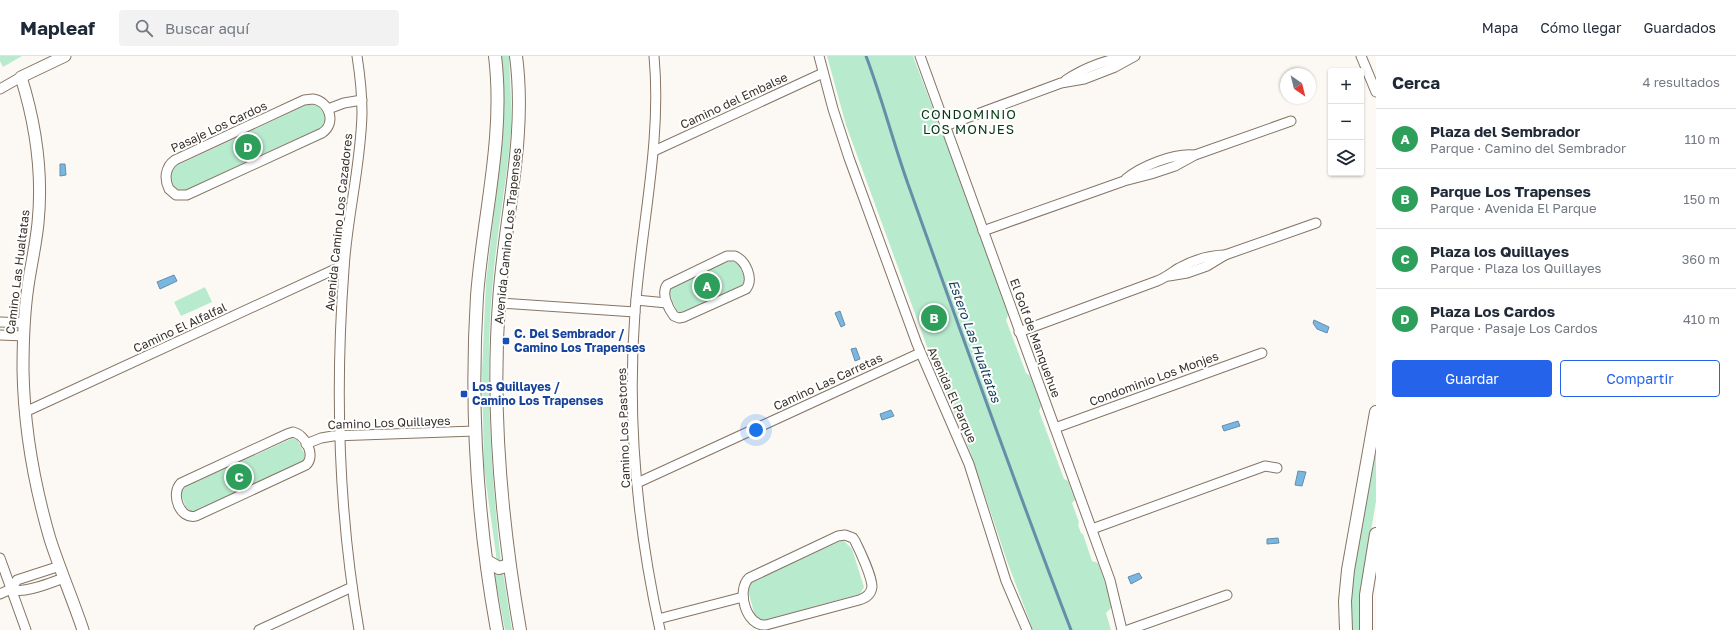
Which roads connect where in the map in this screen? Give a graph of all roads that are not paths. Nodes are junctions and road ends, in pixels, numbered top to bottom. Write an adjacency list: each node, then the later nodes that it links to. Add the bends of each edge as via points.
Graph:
1 (65, 56): 11 (street)
2 (357, 56): 14 (street, Avenida Camino Los Cazadores)
3 (495, 56): 36 (main road, Avenida Camino Los Trapenses, via 497,129 477,297)
4 (516, 56): 23 (main road, Avenida Camino Los Trapenses, via 518,147)
5 (654, 56): 18 (street, Camino Los Pastores)
6 (819, 56): 10 (street, Avenida El Parque)
7 (920, 56): 17 (street, El Golf de Manquehue)
8 (1134, 56): 17 (street, via 1117,58 1084,70 1061,83)
9 (1361, 56): 13 (street)
10 (823, 73): 18 (street, Camino del Embalse); 31 (street, Avenida El Parque, via 841,134)
11 (21, 77): 12 (street); 27 (street, Camino Las Hualtatas, via 35,135 40,200)
12 (0, 89)
13 (1376, 92)
14 (362, 100): 15 (street); 21 (street, Avenida Camino Los Cazadores)
15 (328, 109): 15 (street, Pasaje Los Cardos, via 316,99 304,100 175,160 166,173 168,189 176,195 187,195 322,133 331,121)
16 (1291, 121): 20 (street, via 1195,155 1175,166 1124,181)
17 (945, 126): 20 (street, El Golf de Manquehue)
18 (654, 150): 22 (street, Camino Los Pastores)
19 (1316, 223): 28 (street, via 1225,255 1184,266 1168,276)
20 (983, 231): 28 (street, El Golf de Manquehue)
21 (344, 266): 33 (street, Camino El Alfalfal); 37 (street, Avenida Camino Los Cazadores, via 339,352)
22 (636, 300): 24 (street); 25 (street, Camino Los Pastores)
23 (499, 303): 25 (street); 46 (main road, Avenida Camino Los Trapenses, via 496,388 498,458)
24 (667, 303): 24 (street, via 674,316 684,317 746,289 749,275 738,258 727,256 669,283 664,290)
25 (635, 312): 41 (street, Camino Los Pastores, via 633,407)
26 (0, 322): 27 (street)
27 (24, 323): 30 (street, Camino Las Hualtatas)
28 (1019, 332): 35 (street, El Golf de Manquehue)
29 (0, 335): 30 (street)
30 (24, 336): 33 (street, Camino Las Hualtatas)
31 (920, 353): 41 (street, Camino Las Carretas); 62 (street, Avenida El Parque, via 969,464 1004,575)
32 (1262, 353): 35 (street, Condominio Los Monjes)
33 (25, 412): 47 (street, Camino Las Hualtatas, via 34,478)
34 (1376, 412): 39 (main road)
35 (1055, 428): 42 (street, El Golf de Manquehue)
36 (475, 432): 37 (street, Camino Los Quillayes); 45 (main road, Avenida Camino Los Trapenses, via 479,500)
37 (339, 436): 38 (street, Camino Los Quillayes, via 321,438); 49 (street, Avenida Camino Los Cazadores)
38 (306, 444): 38 (street, via 300,434 293,432 181,483 176,494 182,512 187,516 196,516 306,465 310,461)
39 (1373, 450): 65 (main road, via 1348,570)
40 (1277, 468): 42 (street, via 1265,466)
41 (637, 484): 54 (street, Camino Los Pastores)
42 (1092, 529): 63 (street, El Golf de Manquehue, via 1114,592)
43 (1376, 534): 66 (main road, via 1366,589)
44 (0, 558): 50 (street)
45 (487, 561): 46 (main road, via 499,568); 59 (main road, Avenida Camino Los Trapenses)
46 (509, 565): 60 (main road, Avenida Camino Los Trapenses)
47 (60, 566): 48 (street, Camino Las Hualtatas); 50 (street, via 17,580)
48 (64, 578): 50 (street, via 23,591 16,592); 56 (street, Camino Las Hualtatas)
49 (352, 587): 57 (street); 58 (street, Avenida Camino Los Cazadores)
50 (11, 589): 51 (street); 55 (street)
51 (0, 594)
52 (1227, 595): 64 (street)
53 (743, 597): 53 (street, via 750,619 762,626 863,599 870,593 872,585 856,541 849,536 841,535 749,578 743,587); 54 (street)
54 (658, 619): 61 (street, Camino Los Pastores)
55 (26, 630)
56 (83, 630)
57 (259, 630)
58 (359, 630)
59 (497, 630)
60 (520, 630)
61 (660, 630)
62 (1026, 630)
63 (1122, 630)
64 (1128, 630)
65 (1346, 630)
66 (1366, 630)

